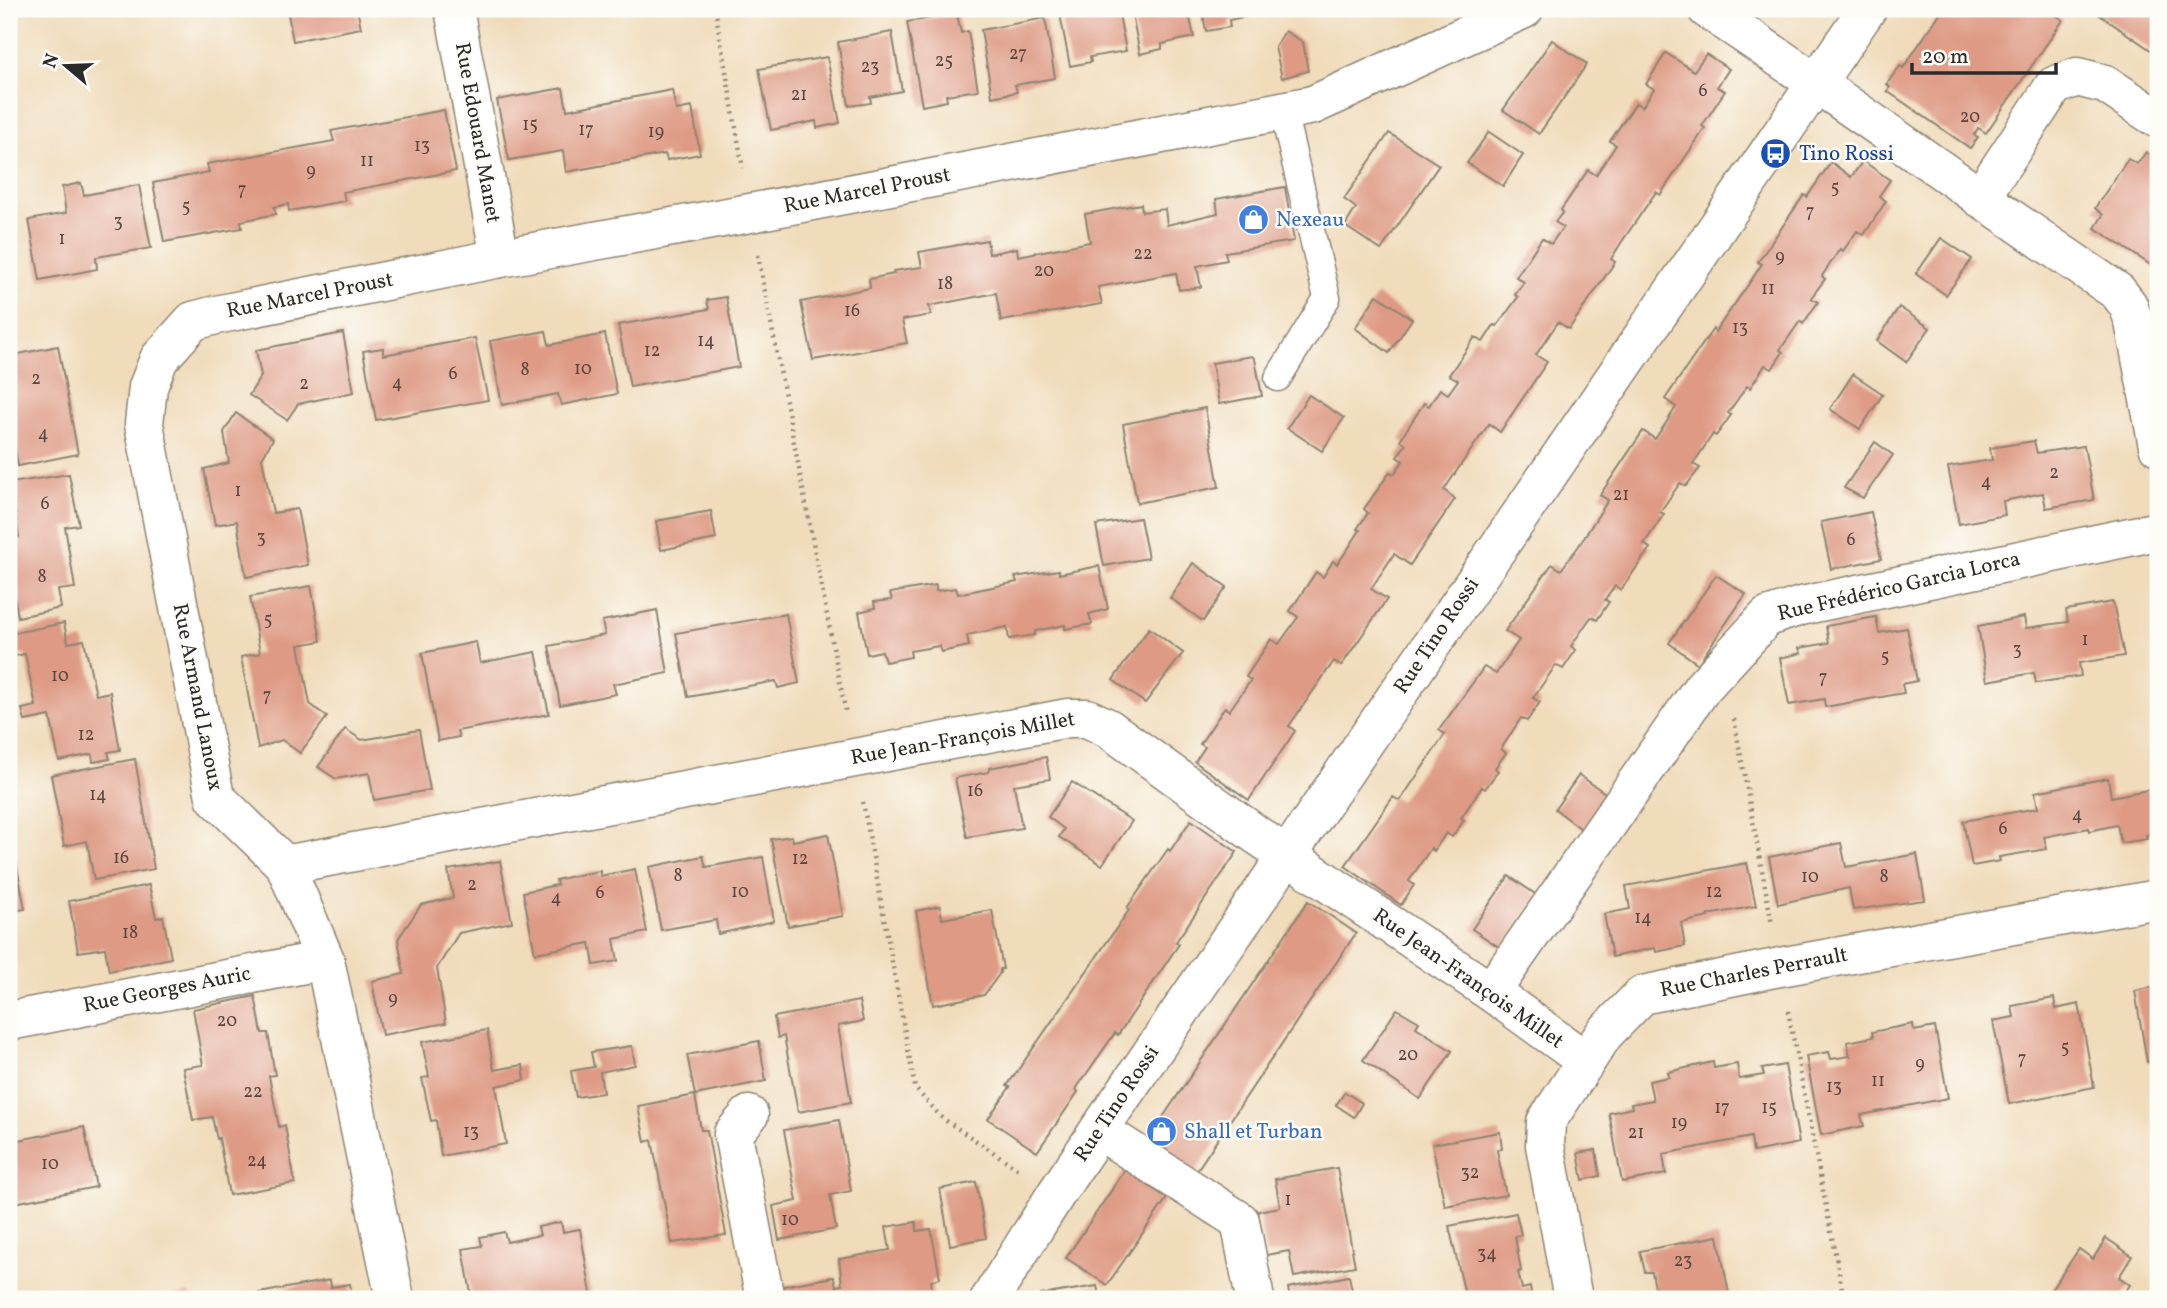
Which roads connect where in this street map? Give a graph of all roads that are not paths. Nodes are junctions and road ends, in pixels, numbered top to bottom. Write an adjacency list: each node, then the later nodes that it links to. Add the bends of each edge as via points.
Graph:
1 (454, 9): 9 (street, Rue Edouard Manet)
2 (1524, 9): 6 (street, Rue Marcel Proust, via 1313,105)
3 (1707, 9): 5 (street)
4 (1867, 9): 5 (street, Rue Tino Rossi)
5 (1816, 82): 8 (street); 14 (street, Rue Tino Rossi)
6 (1283, 111): 9 (street, Rue Marcel Proust); 11 (lane, via 1327,298)
7 (2158, 119): 8 (street, via 2105,84 2077,77 2054,86)
8 (1980, 198): 12 (street, via 2118,292 2128,305)
9 (500, 258): 10 (street, Rue Marcel Proust)
10 (193, 321): 15 (street, Rue Armand Lanoux, via 159,359 148,387 144,424 215,797)
11 (1278, 378)
12 (2158, 442)
13 (2158, 531): 18 (street, Rue Frédérico Garcia Lorca, via 1767,617 1702,688)
14 (1287, 856): 15 (street, Rue Jean-François Millet, via 1108,729 1087,718 1068,718); 18 (street, Rue Jean-François Millet); 22 (street, Rue Tino Rossi)
15 (285, 865): 17 (street, Rue Armand Lanoux)
16 (2158, 899): 20 (street, Rue Charles Perrault, via 1642,995 1604,1034)
17 (325, 960): 19 (street, Rue Georges Auric); 23 (street, Rue Armand Lanoux)
18 (1491, 992): 20 (street, Rue Jean-François Millet)
19 (9, 1021)
20 (1586, 1061): 27 (street, Rue Charles Perrault, via 1546,1122 1545,1146)
21 (749, 1115): 24 (street, via 733,1133)
22 (1099, 1130): 25 (street, Rue Tino Rossi); 26 (street, via 1240,1221)
23 (395, 1299)
24 (765, 1299)
25 (990, 1299)
26 (1255, 1299)
27 (1573, 1299)

